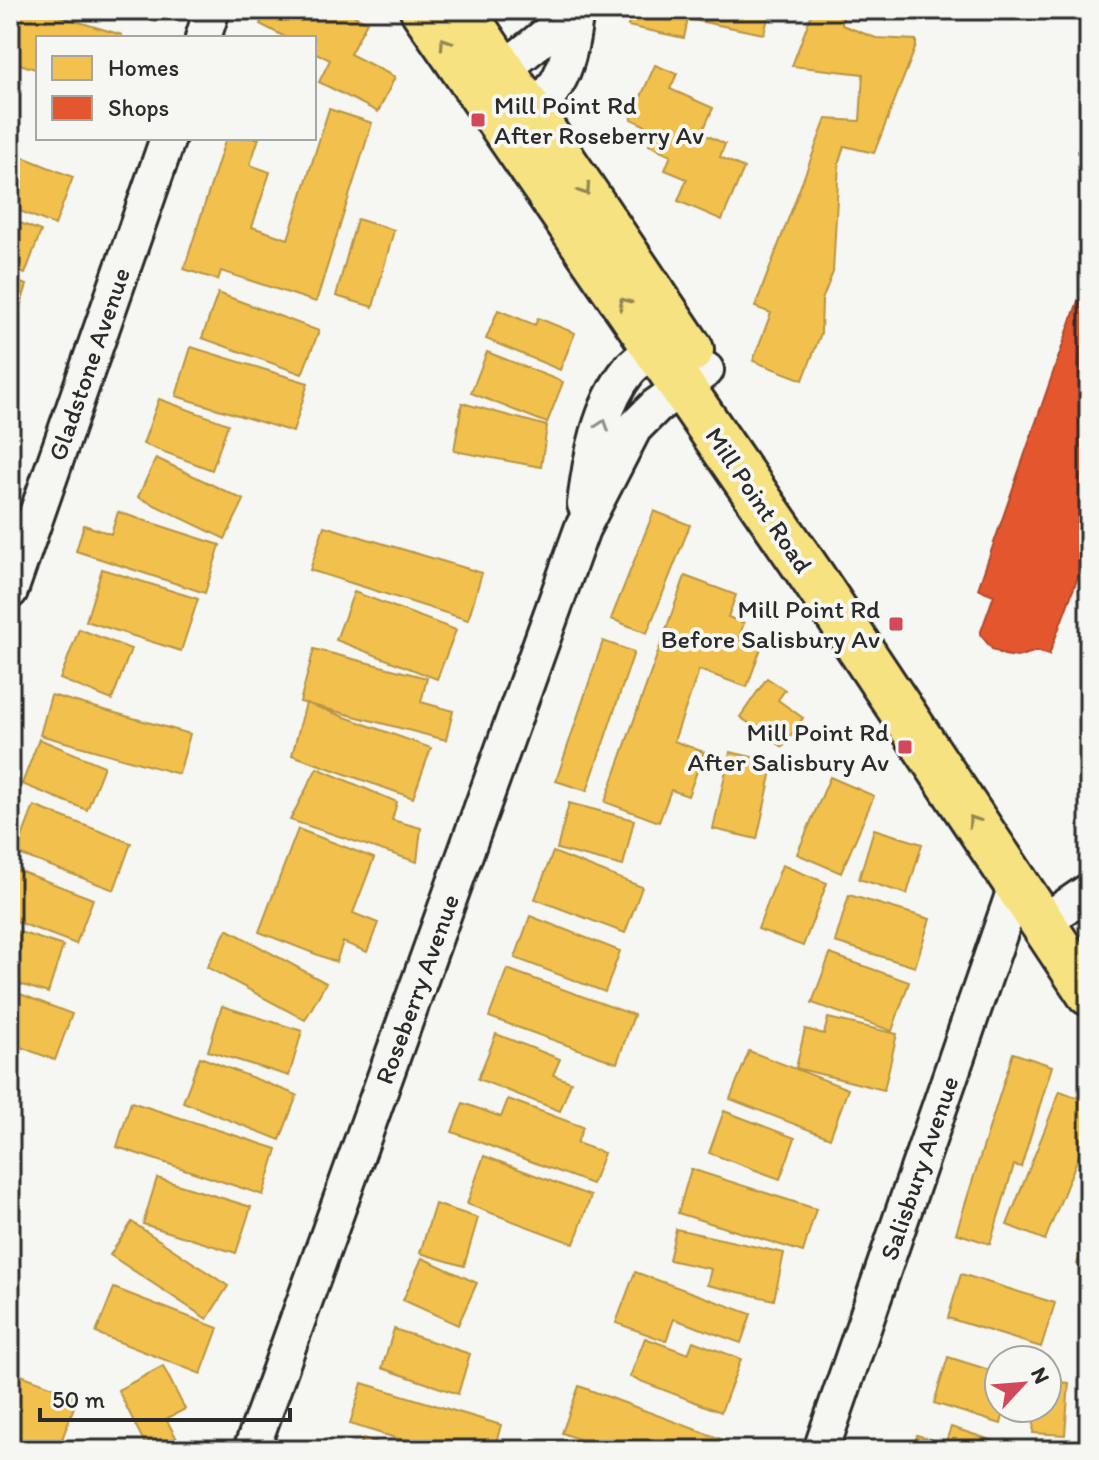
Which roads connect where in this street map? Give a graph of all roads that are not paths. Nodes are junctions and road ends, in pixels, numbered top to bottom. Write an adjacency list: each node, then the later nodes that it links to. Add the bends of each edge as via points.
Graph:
1 (212, 10): 6 (street)
2 (423, 10): 7 (main road, Mill Point Road, one-way to 2)
3 (462, 10): 7 (main road, Mill Point Road)
4 (568, 10): 7 (street, via 550,32)
5 (576, 10): 8 (street, via 562,79)
6 (204, 36)
7 (490, 80): 8 (main road, Mill Point Road)
8 (520, 123): 10 (main road, Mill Point Road)
9 (167, 140): 13 (street, Gladstone Avenue)
10 (667, 340): 11 (main road, Mill Point Road); 12 (street, Roseberry Avenue, one-way to 10, via 590,466 615,391 631,368)
11 (694, 379): 12 (street, Roseberry Avenue, via 634,428); 14 (main road, Mill Point Road, one-way to 11); 15 (main road, Mill Point Road, via 860,605)
12 (582, 529): 16 (street, Roseberry Avenue)
13 (10, 591)
14 (1016, 886): 15 (main road, Mill Point Road); 17 (street, Salisbury Avenue)
15 (1077, 941)
16 (251, 1450)
17 (821, 1450)

